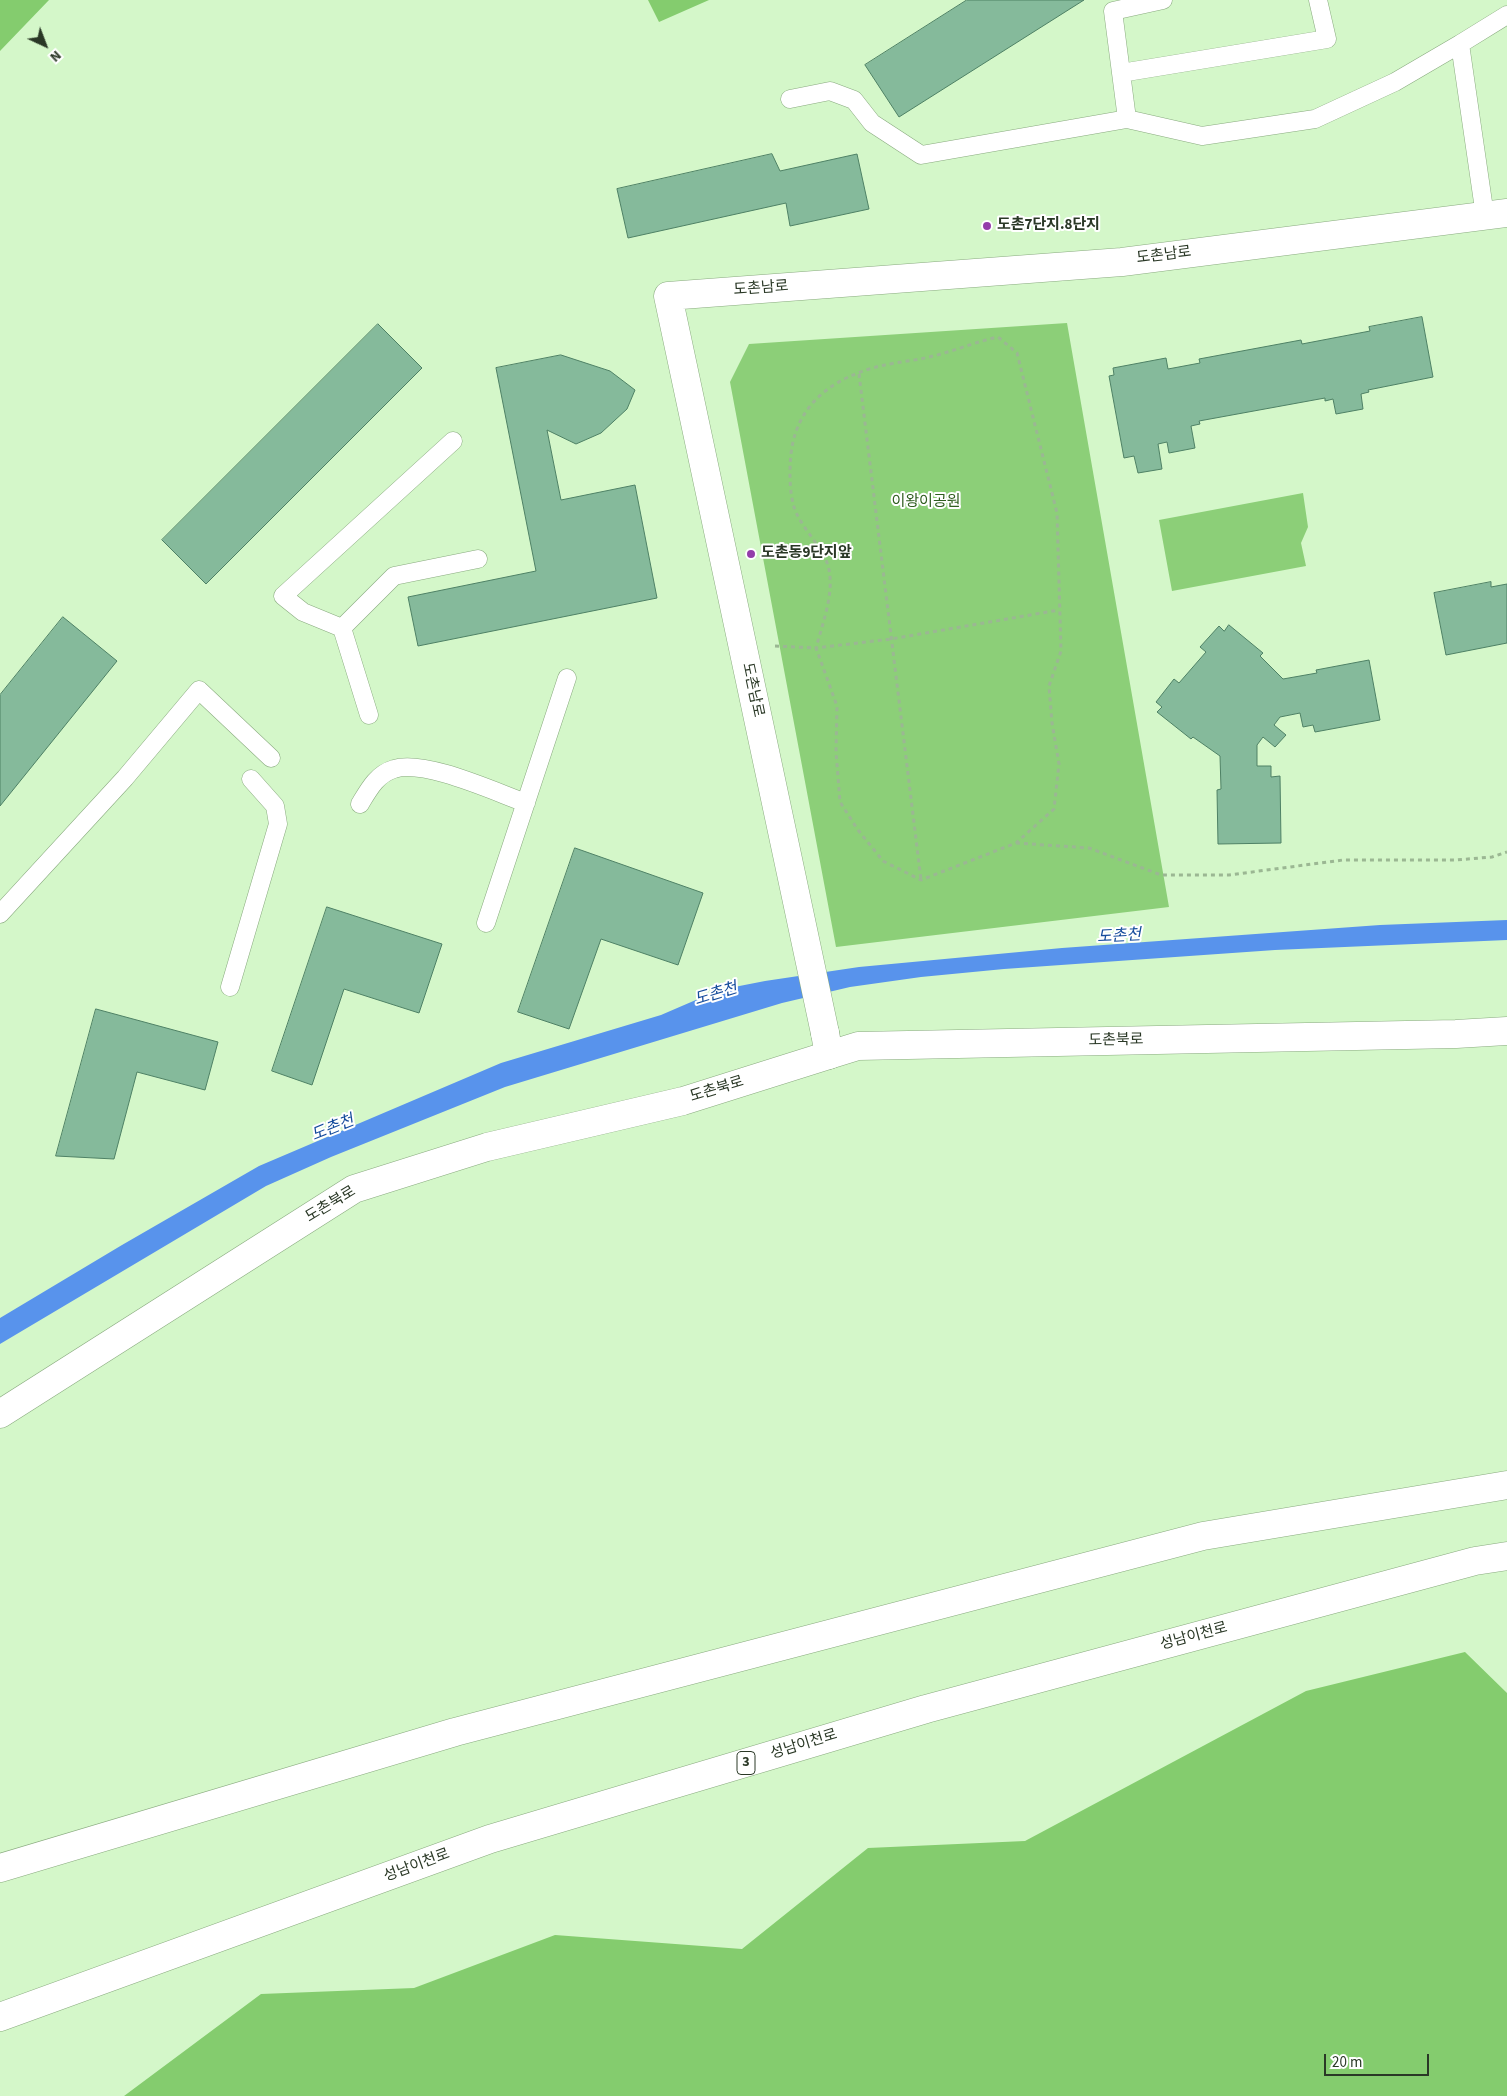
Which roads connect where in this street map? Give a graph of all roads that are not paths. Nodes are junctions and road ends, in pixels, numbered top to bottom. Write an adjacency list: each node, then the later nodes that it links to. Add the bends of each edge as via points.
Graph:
1 (1163, 0): 5 (lane, via 1113,11)
2 (1318, 0): 5 (lane, via 1327,38)
3 (1507, 15): 4 (lane)
4 (1460, 44): 7 (lane, via 1395,82 1315,119 1202,136); 8 (lane)
5 (1121, 73): 7 (lane)
6 (790, 100): 7 (lane, via 830,91 854,100 872,123 921,155)
7 (1127, 120)
8 (1496, 215): 22 (main road, 도촌남로, via 1122,262 668,296)
9 (453, 441): 11 (lane, via 283,596 303,612)
10 (478, 559): 11 (lane, via 394,576)
11 (342, 628): 13 (lane)
12 (567, 678): 16 (lane)
13 (369, 715)
14 (271, 758): 18 (lane, via 199,690 126,778)
15 (251, 779): 20 (lane, via 275,806 278,824)
16 (526, 803): 17 (lane, via 436,770 394,768 375,780); 19 (lane)
17 (360, 804)
18 (0, 914)
19 (486, 923)
20 (230, 987)
21 (1507, 1031): 22 (main road, 도촌북로, via 858,1046)
22 (827, 1044): 23 (main road, 도촌북로, via 683,1100 487,1147 354,1189)
23 (0, 1414)
24 (1507, 1485): 26 (main road, via 1203,1536 455,1732)
25 (1507, 1556): 27 (main road, 성남이천로 / 3, via 1475,1561 926,1709 490,1839)
26 (0, 1868)
27 (0, 2017)

